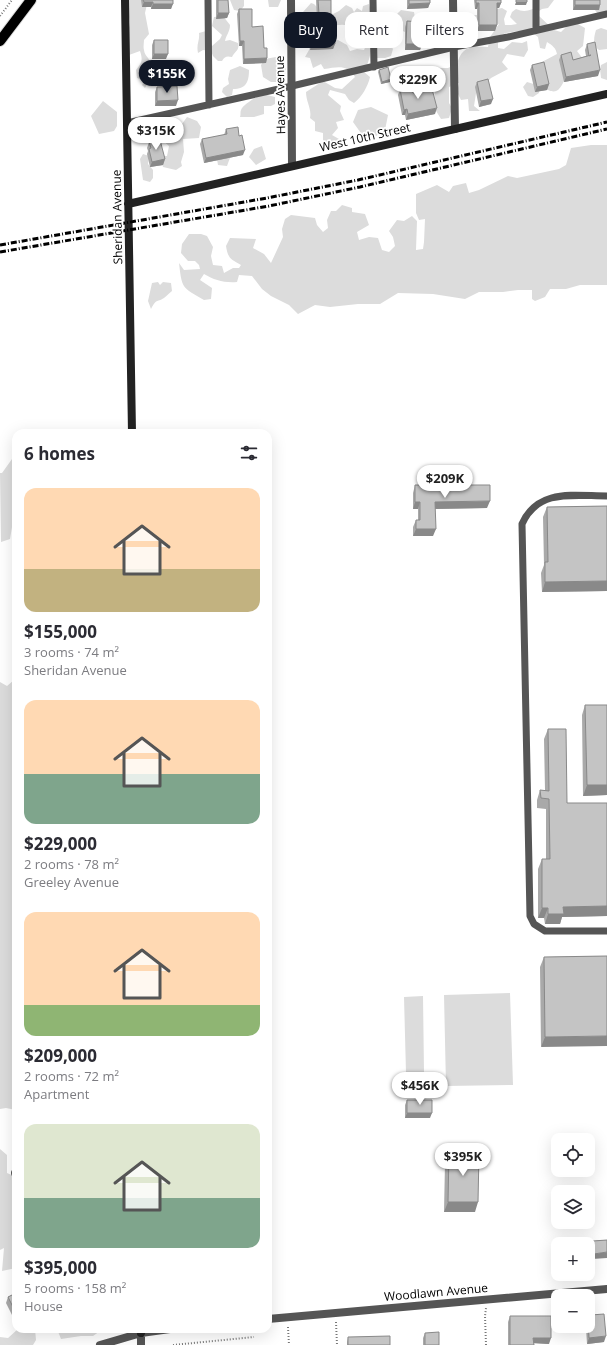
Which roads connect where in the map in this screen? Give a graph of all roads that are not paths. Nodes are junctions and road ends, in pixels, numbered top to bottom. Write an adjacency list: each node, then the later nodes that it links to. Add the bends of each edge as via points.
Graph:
1 (31, 0): 11 (main road)
2 (125, 0): 19 (street, Sheridan Avenue)
3 (208, 0): 18 (lane)
4 (291, 0): 16 (street, Hayes Avenue)
5 (373, 0): 15 (lane)
6 (453, 0): 8 (street)
7 (536, 0): 10 (lane)
8 (453, 12)
9 (607, 14): 10 (lane)
10 (536, 30): 12 (lane)
11 (0, 41)
12 (478, 42)
13 (450, 48): 15 (lane)
14 (454, 48): 20 (street)
15 (374, 67): 16 (lane)
16 (292, 86): 18 (lane); 21 (street, Hayes Avenue)
17 (607, 94): 20 (street, West 10th Street)
18 (209, 105): 19 (lane)
19 (127, 123): 22 (street, Sheridan Avenue)
20 (455, 129): 21 (street, West 10th Street)
21 (292, 166): 22 (street, West 10th Street)
22 (128, 204): 23 (street, Sheridan Avenue)
23 (132, 429)
24 (607, 496): 25 (lane, via 549,498 536,504 526,514 522,524 530,916 534,924 545,931)
25 (607, 931)
26 (607, 1289): 27 (street, Woodlawn Avenue)
27 (272, 1319)
28 (135, 1333): 30 (street)
29 (141, 1333): 31 (street)
30 (100, 1345)
31 (141, 1345)

